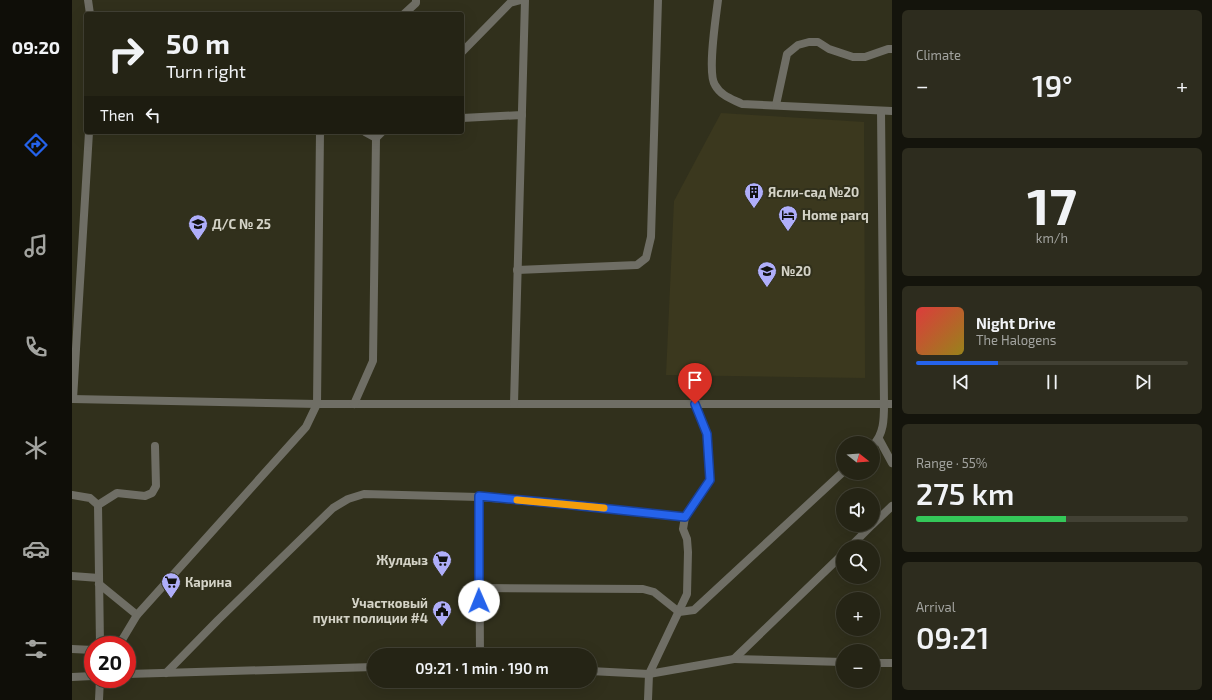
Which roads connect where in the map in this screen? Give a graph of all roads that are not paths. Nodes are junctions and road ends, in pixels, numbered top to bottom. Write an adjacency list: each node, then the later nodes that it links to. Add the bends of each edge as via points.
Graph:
1 (88, 0): 7 (lane)
2 (416, 0): 8 (lane)
3 (521, 0): 9 (lane, via 510,3)
4 (525, 0): 14 (lane)
5 (658, 0): 19 (lane, via 652,237 646,258 637,265)
6 (718, 0): 11 (lane, via 711,64 714,84 725,97 742,104)
7 (90, 12)
8 (406, 12)
9 (464, 50)
10 (892, 50): 11 (lane, via 888,48 866,57 853,57 829,49 818,42 798,45 787,54)
11 (776, 105): 12 (lane)
12 (881, 111): 13 (lane); 25 (lane)
13 (892, 111)
14 (522, 116): 15 (lane); 19 (lane)
15 (464, 118)
16 (89, 134): 20 (lane)
17 (320, 134): 21 (lane)
18 (379, 135): 22 (lane, via 373,361)
19 (518, 270): 23 (lane)
20 (72, 399): 21 (lane)
21 (317, 404): 22 (lane); 44 (lane, via 306,427)
22 (354, 404): 23 (lane)
23 (514, 404): 24 (lane)
24 (695, 404): 25 (lane); 35 (lane, via 707,434 710,480)
25 (888, 404): 26 (lane)
26 (878, 436)
27 (155, 446): 33 (lane, via 156,486 152,493 145,496 117,493)
28 (880, 447): 29 (lane)
29 (892, 463)
30 (836, 478): 43 (lane, via 694,610)
31 (72, 494): 33 (lane, via 90,498)
32 (479, 496): 35 (lane); 42 (lane); 56 (lane, via 364,494 348,499 333,508)
33 (98, 505): 41 (lane)
34 (892, 506): 36 (lane)
35 (685, 517): 43 (lane, via 683,529 688,552 687,594)
36 (880, 518)
37 (866, 532): 38 (lane)
38 (857, 540)
39 (836, 561): 50 (lane)
40 (72, 576): 41 (lane)
41 (99, 581): 44 (lane); 45 (lane)
42 (479, 588): 43 (lane, via 643,589 654,592); 47 (lane)
43 (679, 612): 58 (lane)
44 (137, 615): 46 (lane)
45 (100, 636)
46 (124, 636)
47 (480, 648)
48 (72, 650): 49 (lane)
49 (84, 650)
50 (734, 659): 51 (lane); 58 (lane)
51 (836, 662)
52 (880, 663): 53 (lane)
53 (892, 663)
54 (367, 667): 56 (lane)
55 (597, 671): 58 (lane)
56 (166, 673): 57 (lane)
57 (136, 674)
58 (649, 674): 63 (lane)
59 (84, 676): 60 (lane)
60 (72, 677)
61 (100, 688): 62 (lane)
62 (99, 700)
63 (648, 700)

